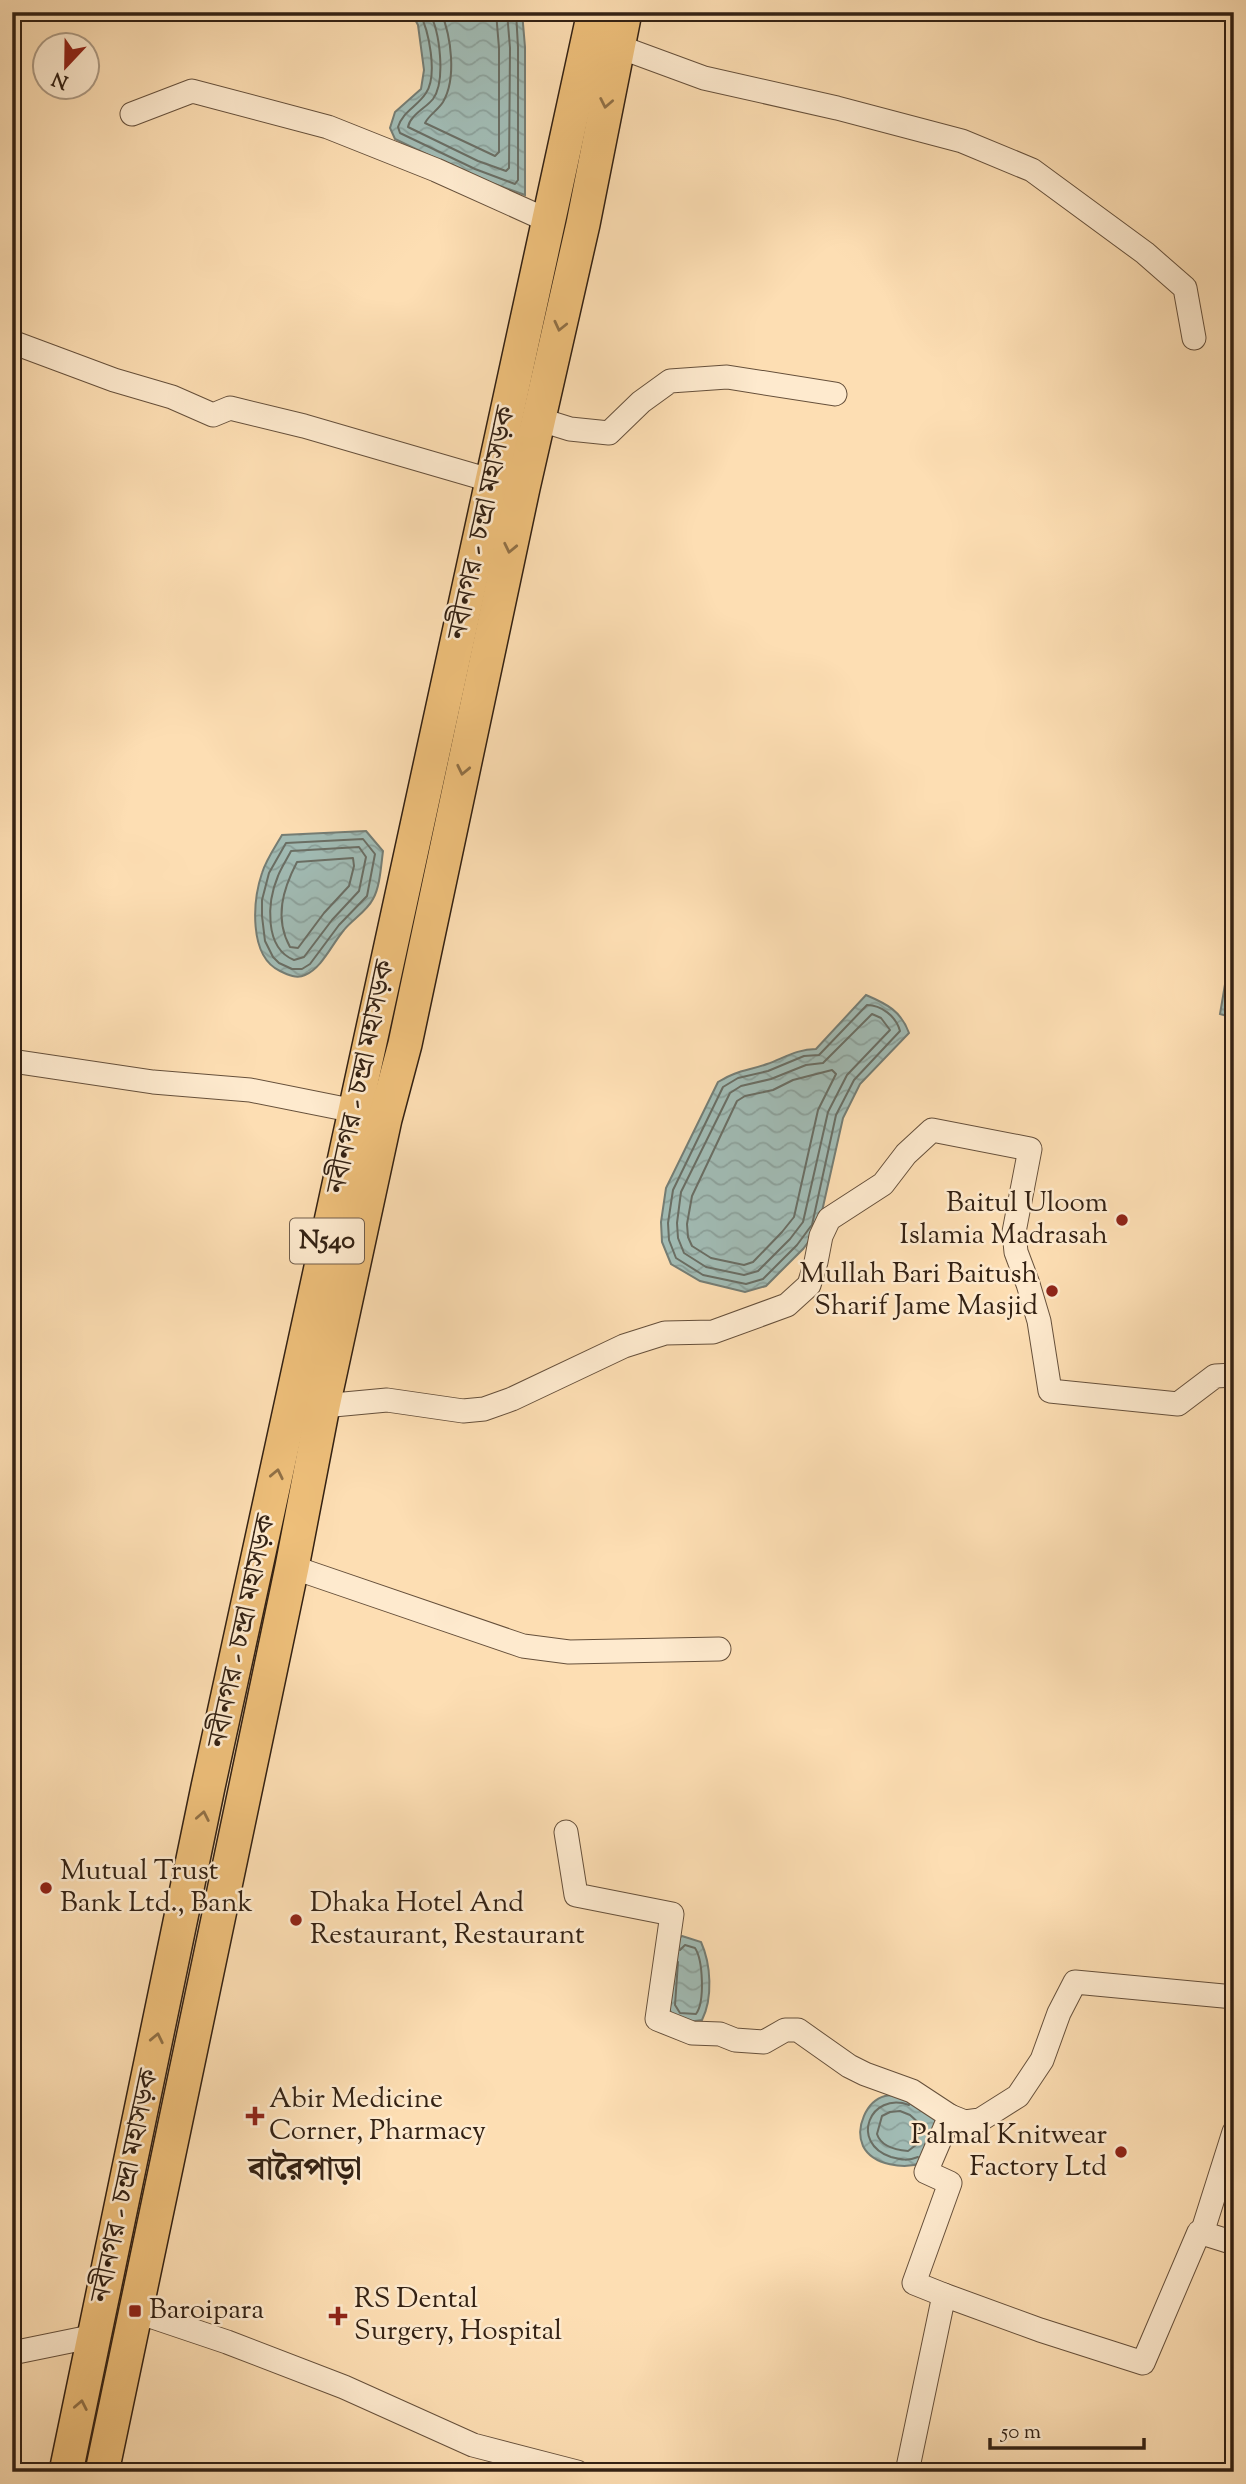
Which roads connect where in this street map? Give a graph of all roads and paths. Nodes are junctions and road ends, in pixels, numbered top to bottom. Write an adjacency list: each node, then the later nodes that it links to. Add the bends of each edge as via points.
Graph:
1 (594, 12): 5 (highway, নবীনগর - চন্দ্রা মহাসড়ক / N540)
2 (625, 12): 3 (highway, নবীনগর - চন্দ্রা মহাসড়ক / N540)
3 (617, 46): 6 (street, via 704,78 962,141 1032,170 1185,288); 9 (highway, নবীনগর - চন্দ্রা মহাসড়ক / N540, one-way to 9, via 583,224)
4 (132, 114): 5 (street, via 192,91 328,128)
5 (549, 221): 10 (highway, নবীনগর - চন্দ্রা মহাসড়ক / N540)
6 (1194, 338)
7 (12, 342): 10 (street, via 213,415 230,408)
8 (835, 394): 9 (street, via 727,377 670,381 609,433 570,429)
9 (538, 419): 14 (highway, নবীনগর - চন্দ্রা মহাসড়ক / N540, one-way to 14)
10 (493, 481): 12 (highway, নবীনগর - চন্দ্রা মহাসড়ক / N540)
11 (12, 1061): 12 (street, via 153,1082 250,1090)
12 (355, 1111): 25 (highway, নবীনগর - চন্দ্রা মহাসড়ক / N540, one-way to 12)
13 (1234, 1375): 14 (street, via 1215,1376 1178,1404 1050,1391 1039,1321 1014,1232 1030,1149 932,1130 883,1184 829,1219 809,1285 787,1305 713,1332 665,1333 624,1346 484,1409 463,1411 387,1400)
14 (323, 1406): 15 (highway, নবীনগর - চন্দ্রা মহাসড়ক / N540)
15 (292, 1567): 16 (street, via 523,1646 569,1652); 24 (highway, নবীনগর - চন্দ্রা মহাসড়ক / N540)
16 (719, 1649)
17 (566, 1832): 19 (street, via 576,1895 672,1913 657,2020 692,2033 720,2034 735,2040 764,2042 785,2030 798,2030 849,2066 912,2091)
18 (1234, 1997): 19 (street, via 1075,1982 1042,2060 1018,2096 980,2120 965,2122)
19 (950, 2116): 23 (street, via 926,2172 950,2183 914,2283)
20 (1234, 2132): 21 (street)
21 (1202, 2233): 22 (street); 23 (street, via 1143,2363)
22 (1234, 2242)
23 (944, 2295): 30 (street)
24 (135, 2311): 28 (highway, নবীনগর - চন্দ্রা মহাসড়ক / N540); 29 (street, via 344,2387 473,2445)
25 (95, 2336): 26 (street); 27 (highway, নবীনগর - চন্দ্রা মহাসড়ক / N540, one-way to 25)
26 (12, 2353)
27 (66, 2472)
28 (102, 2472)
29 (577, 2472)
30 (907, 2472)

